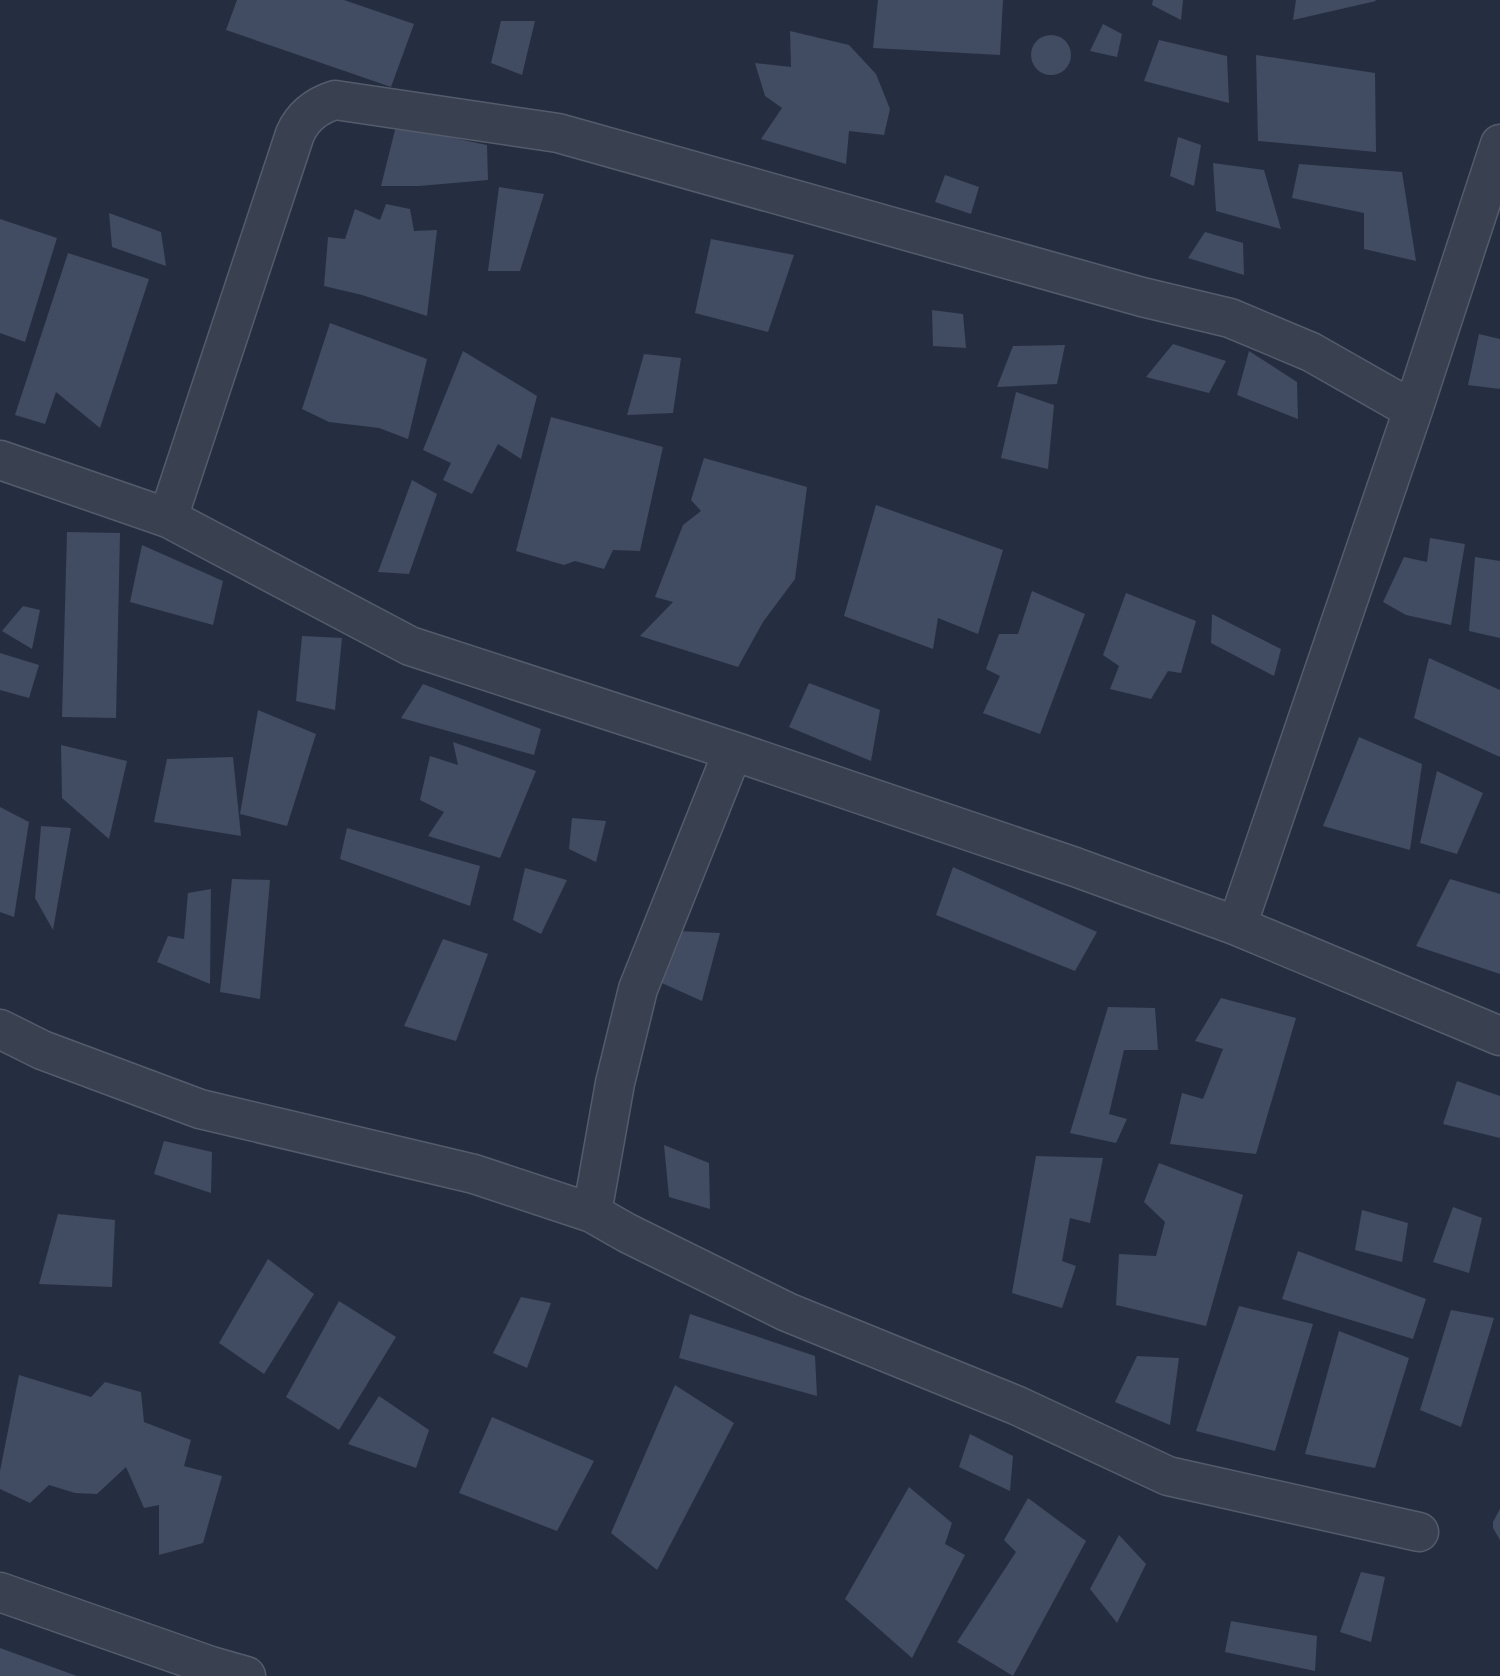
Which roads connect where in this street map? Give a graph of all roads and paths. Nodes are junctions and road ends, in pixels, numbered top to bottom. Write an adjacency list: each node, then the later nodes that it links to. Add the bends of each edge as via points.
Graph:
1 (1500, 144): 2 (street)
2 (1413, 410): 4 (street, via 1311,352 1230,318 558,133 335,100 311,111 295,134); 6 (street)
3 (0, 460): 4 (street)
4 (169, 518): 5 (street, via 410,646)
5 (733, 751): 6 (street); 9 (street, via 638,989 615,1083)
6 (1237, 926): 8 (street)
7 (0, 1029): 9 (street, via 42,1050 200,1109 474,1174)
8 (1500, 1036)
9 (592, 1213): 10 (street, via 787,1312 1018,1406 1168,1476)
10 (1419, 1532)
11 (0, 1592): 12 (street)
12 (246, 1676)

